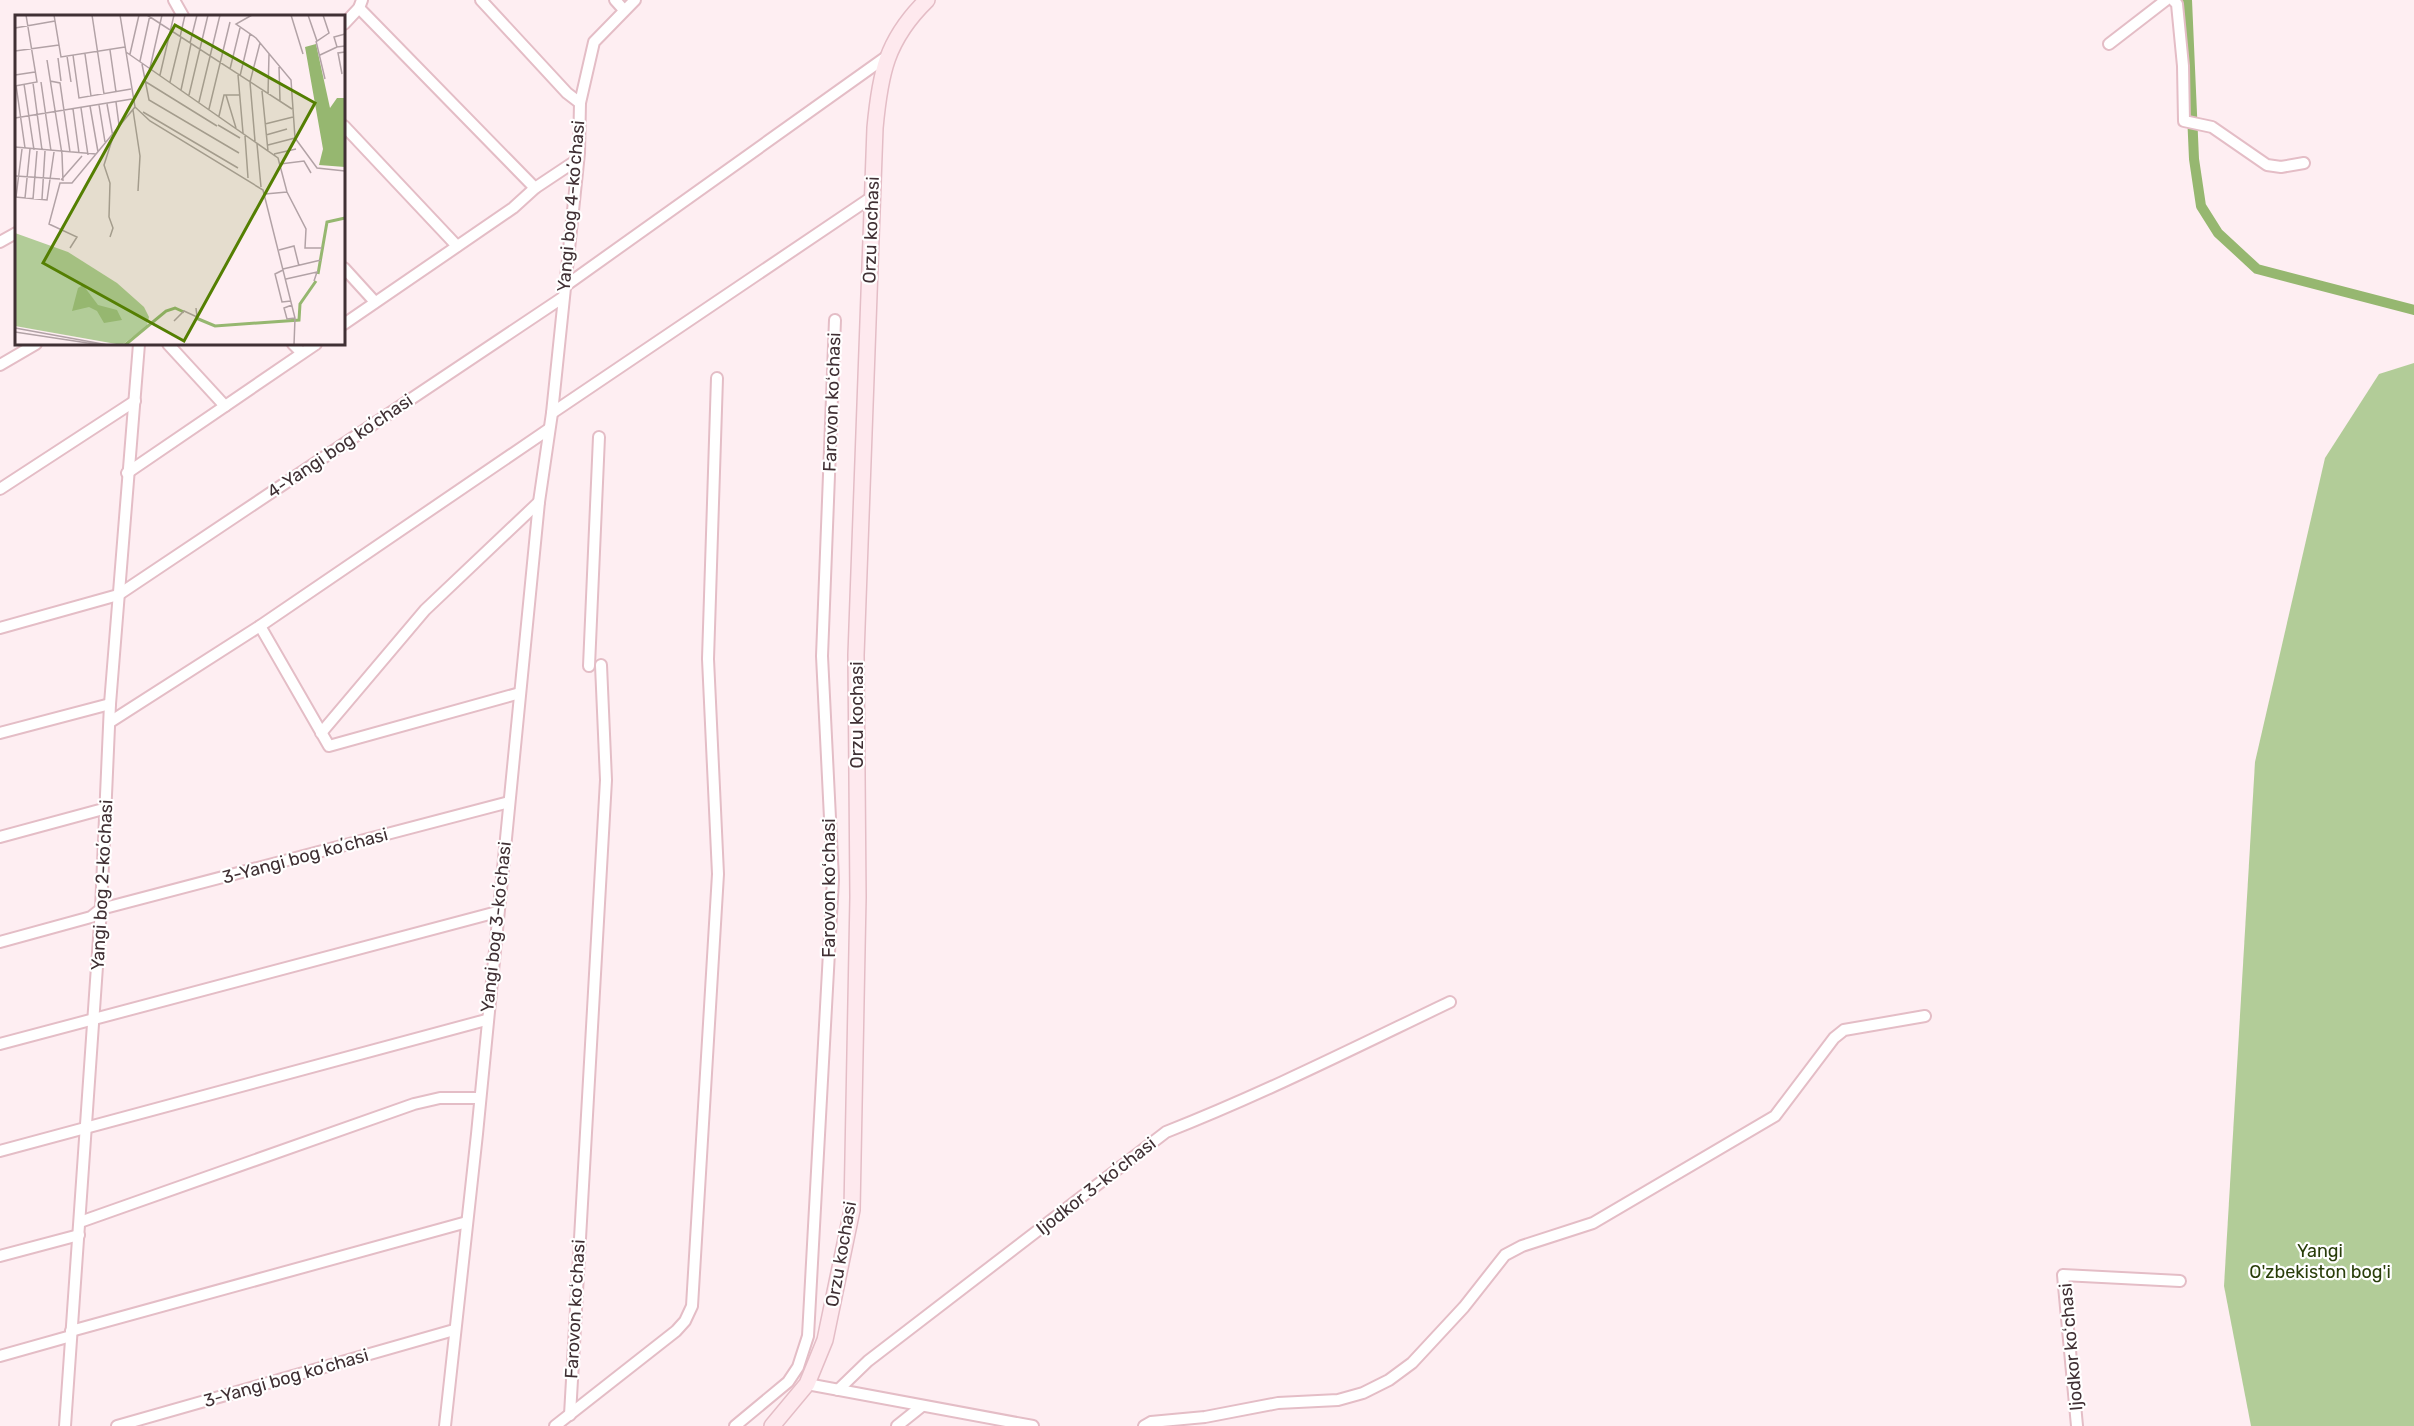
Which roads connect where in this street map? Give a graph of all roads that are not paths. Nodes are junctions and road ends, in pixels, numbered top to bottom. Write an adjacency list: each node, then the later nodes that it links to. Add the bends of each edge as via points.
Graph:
1 (174, 0): 10 (street)
2 (481, 0): 14 (street)
3 (615, 0): 9 (street)
4 (635, 0): 9 (street, Yangi bog 4-koʼchasi)
5 (2166, 0): 12 (street)
6 (2173, 0): 17 (street, via 2183,66 2184,121 2212,127 2267,165)
7 (922, 2): 13 (main road, Orzu kochasi)
8 (360, 4): 11 (street); 18 (street)
9 (624, 10): 14 (street, Yangi bog 4-koʼchasi, via 594,42)
10 (182, 15)
11 (345, 23)
12 (2109, 44)
13 (886, 57): 19 (main road, Orzu kochasi, via 875,128); 24 (street)
14 (580, 103): 16 (street, Yangi bog 4-koʼchasi)
15 (345, 127): 22 (street)
16 (577, 160): 18 (street); 24 (street, Yangi bog 4-koʼchasi)
17 (2304, 163)
18 (535, 188): 22 (street)
19 (872, 197): 39 (street); 77 (main road, Orzu kochasi, via 856,655 858,897 852,1210 825,1340)
20 (15, 234): 21 (street)
21 (0, 242)
22 (457, 246): 26 (street)
23 (345, 269): 26 (street)
24 (565, 286): 25 (street, Yangi bog 4-koʼchasi)
25 (562, 298): 39 (street, Yangi bog 4-koʼchasi); 45 (street, 4-Yangi bog koʼchasi)
26 (375, 302): 28 (street)
27 (835, 320): 86 (street, Farovon koʻchasi, via 822,656 832,879 808,1336 798,1367 788,1382)
28 (345, 323)
29 (34, 345): 35 (street)
30 (139, 345): 37 (street, Yangi bog 2-koʼchasi)
31 (169, 345): 38 (street)
32 (294, 345): 34 (street)
33 (314, 345): 34 (street)
34 (302, 353): 38 (street)
35 (0, 364)
36 (717, 378): 80 (street, Farovon koʻchasi, via 708,659 718,874 692,1306 676,1331)
37 (135, 401): 42 (street, Yangi bog 2-koʼchasi); 43 (street)
38 (225, 406): 42 (street)
39 (552, 414): 40 (street, Yangi bog 4-koʼchasi)
40 (549, 429): 44 (street, Yangi bog 3-koʼchasi); 46 (street)
41 (599, 437): 49 (street)
42 (127, 473): 45 (street, Yangi bog 2-koʼchasi)
43 (0, 489)
44 (539, 502): 50 (street, Yangi bog 3-koʼchasi); 54 (street, via 425,610)
45 (118, 595): 47 (street, 4-Yangi bog koʼchasi); 51 (street, Yangi bog 2-koʼchasi)
46 (260, 626): 52 (street); 54 (street)
47 (0, 628)
48 (602, 665): 80 (street, Farovon koʻchasi, via 606,780)
49 (589, 666)
50 (520, 693): 54 (street, via 333,747); 55 (street, Yangi bog 3-koʼchasi)
51 (110, 704): 52 (street, Yangi bog 2-koʼchasi); 53 (street)
52 (110, 722): 56 (street, Yangi bog 2-koʼchasi)
53 (0, 733)
54 (321, 733)
55 (509, 802): 58 (street, 3-Yangi bog koʼchasi); 59 (street, Yangi bog 3-koʼchasi)
56 (107, 808): 57 (street); 58 (street, Yangi bog 2-koʼchasi)
57 (0, 837)
58 (101, 909): 60 (street, 3-Yangi bog koʼchasi, via 91,917); 63 (street, Yangi bog 2-koʼchasi)
59 (497, 912): 63 (street); 64 (street, Yangi bog 3-koʼchasi)
60 (0, 942)
61 (1450, 1002): 78 (street, Ijodkor 3-koʼchasi, via 1196,1122 1166,1132 868,1361)
62 (1925, 1016): 89 (street, via 1844,1030 1775,1116 1593,1223 1505,1255 1464,1307 1412,1363 1389,1380 1338,1400 1278,1403)
63 (94, 1018): 65 (street); 67 (street, Yangi bog 2-koʼchasi)
64 (486, 1020): 66 (street, Yangi bog 3-koʼchasi); 67 (street)
65 (0, 1044)
66 (479, 1098): 69 (street, Yangi bog 3-koʼchasi); 70 (street, via 440,1098 414,1104)
67 (87, 1128): 68 (street); 70 (street, Yangi bog 2-koʼchasi)
68 (0, 1151)
69 (467, 1221): 74 (street, Yangi bog 3-koʼchasi); 75 (street)
70 (80, 1222): 71 (street, Yangi bog 2-koʼchasi)
71 (79, 1235): 72 (street); 75 (street, Yangi bog 2-koʼchasi)
72 (0, 1256)
73 (2180, 1281): 90 (street, Ijodkor koʻchasi, via 2063,1275)
74 (454, 1330): 83 (street, 3-Yangi bog koʼchasi); 84 (street, Yangi bog 3-koʼchasi)
75 (71, 1334): 76 (street); 82 (street, Yangi bog 2-koʼchasi)
76 (0, 1356)
77 (807, 1384): 78 (street); 87 (main road, Orzu kochasi)
78 (838, 1390): 79 (street)
79 (922, 1406): 81 (street); 88 (street)
80 (570, 1415): 85 (street, Farovon koʻchasi)
81 (1026, 1425)
82 (65, 1426)
83 (117, 1426)
84 (445, 1426)
85 (555, 1426)
86 (735, 1426)
87 (772, 1426)
88 (897, 1426)
89 (1144, 1426)
90 (2077, 1426)

